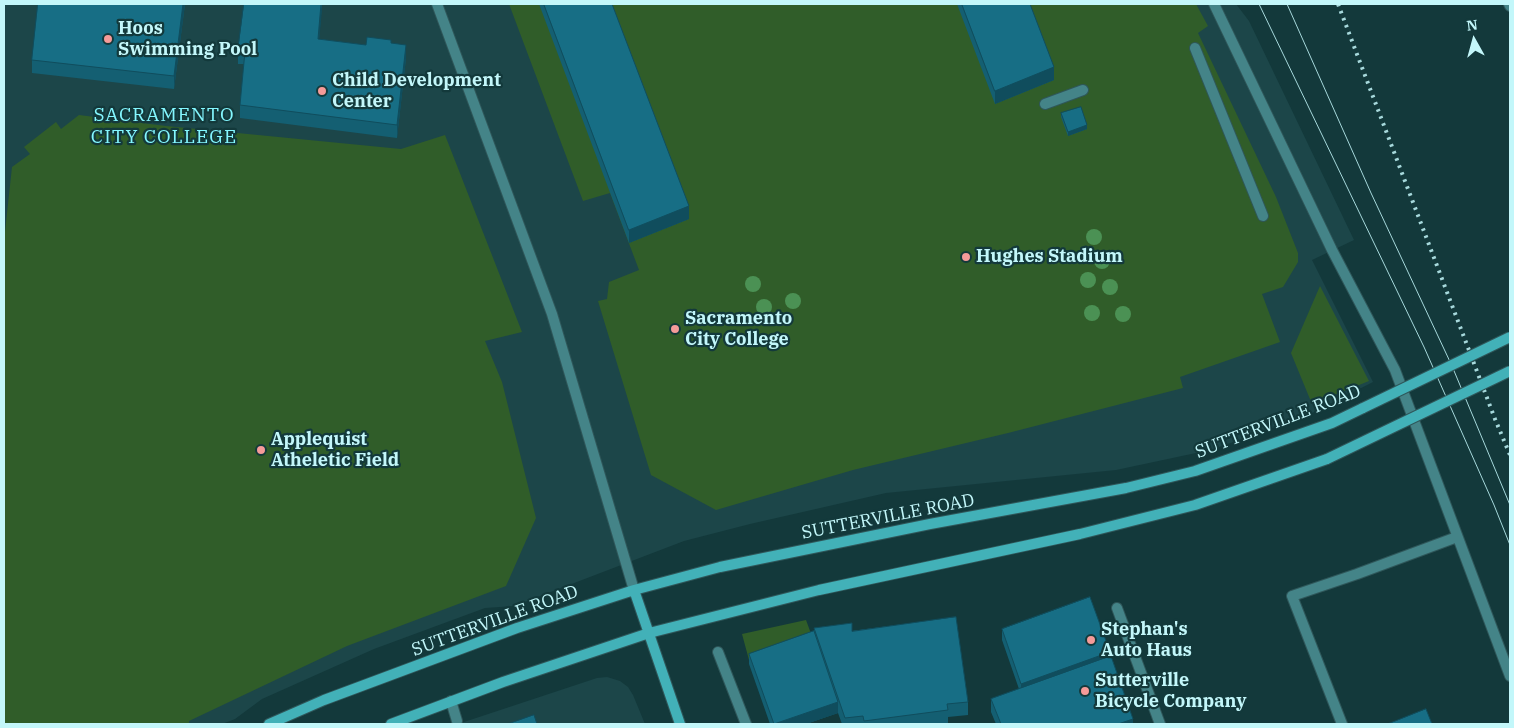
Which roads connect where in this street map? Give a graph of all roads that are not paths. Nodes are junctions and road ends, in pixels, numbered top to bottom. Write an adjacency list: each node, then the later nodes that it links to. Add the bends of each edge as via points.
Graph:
1 (437, 4): 10 (lane, via 552,314)
2 (1214, 4): 9 (lane, via 1332,250 1395,370)
3 (1195, 48): 6 (lane)
4 (1083, 90): 5 (lane)
5 (1045, 104)
6 (1262, 216)
7 (1510, 337): 10 (main road, SUTTERVILLE ROAD, bridge, via 1332,423 1195,471 1126,488 720,567)
8 (1510, 370): 12 (main road, bridge, via 1327,459 1195,505 1080,534 819,590)
9 (1457, 537): 14 (lane); 22 (lane, via 1292,596)
10 (634, 590): 12 (main road); 18 (main road, SUTTERVILLE ROAD, via 517,628 324,700)
11 (1117, 608): 21 (lane)
12 (649, 633): 15 (main road); 19 (main road)
13 (718, 652): 20 (lane)
14 (1510, 676)
15 (451, 701): 16 (lane); 17 (main road)
16 (457, 722)
17 (397, 723)
18 (269, 724)
19 (680, 724)
20 (746, 724)
21 (1160, 724)
22 (1342, 724)

